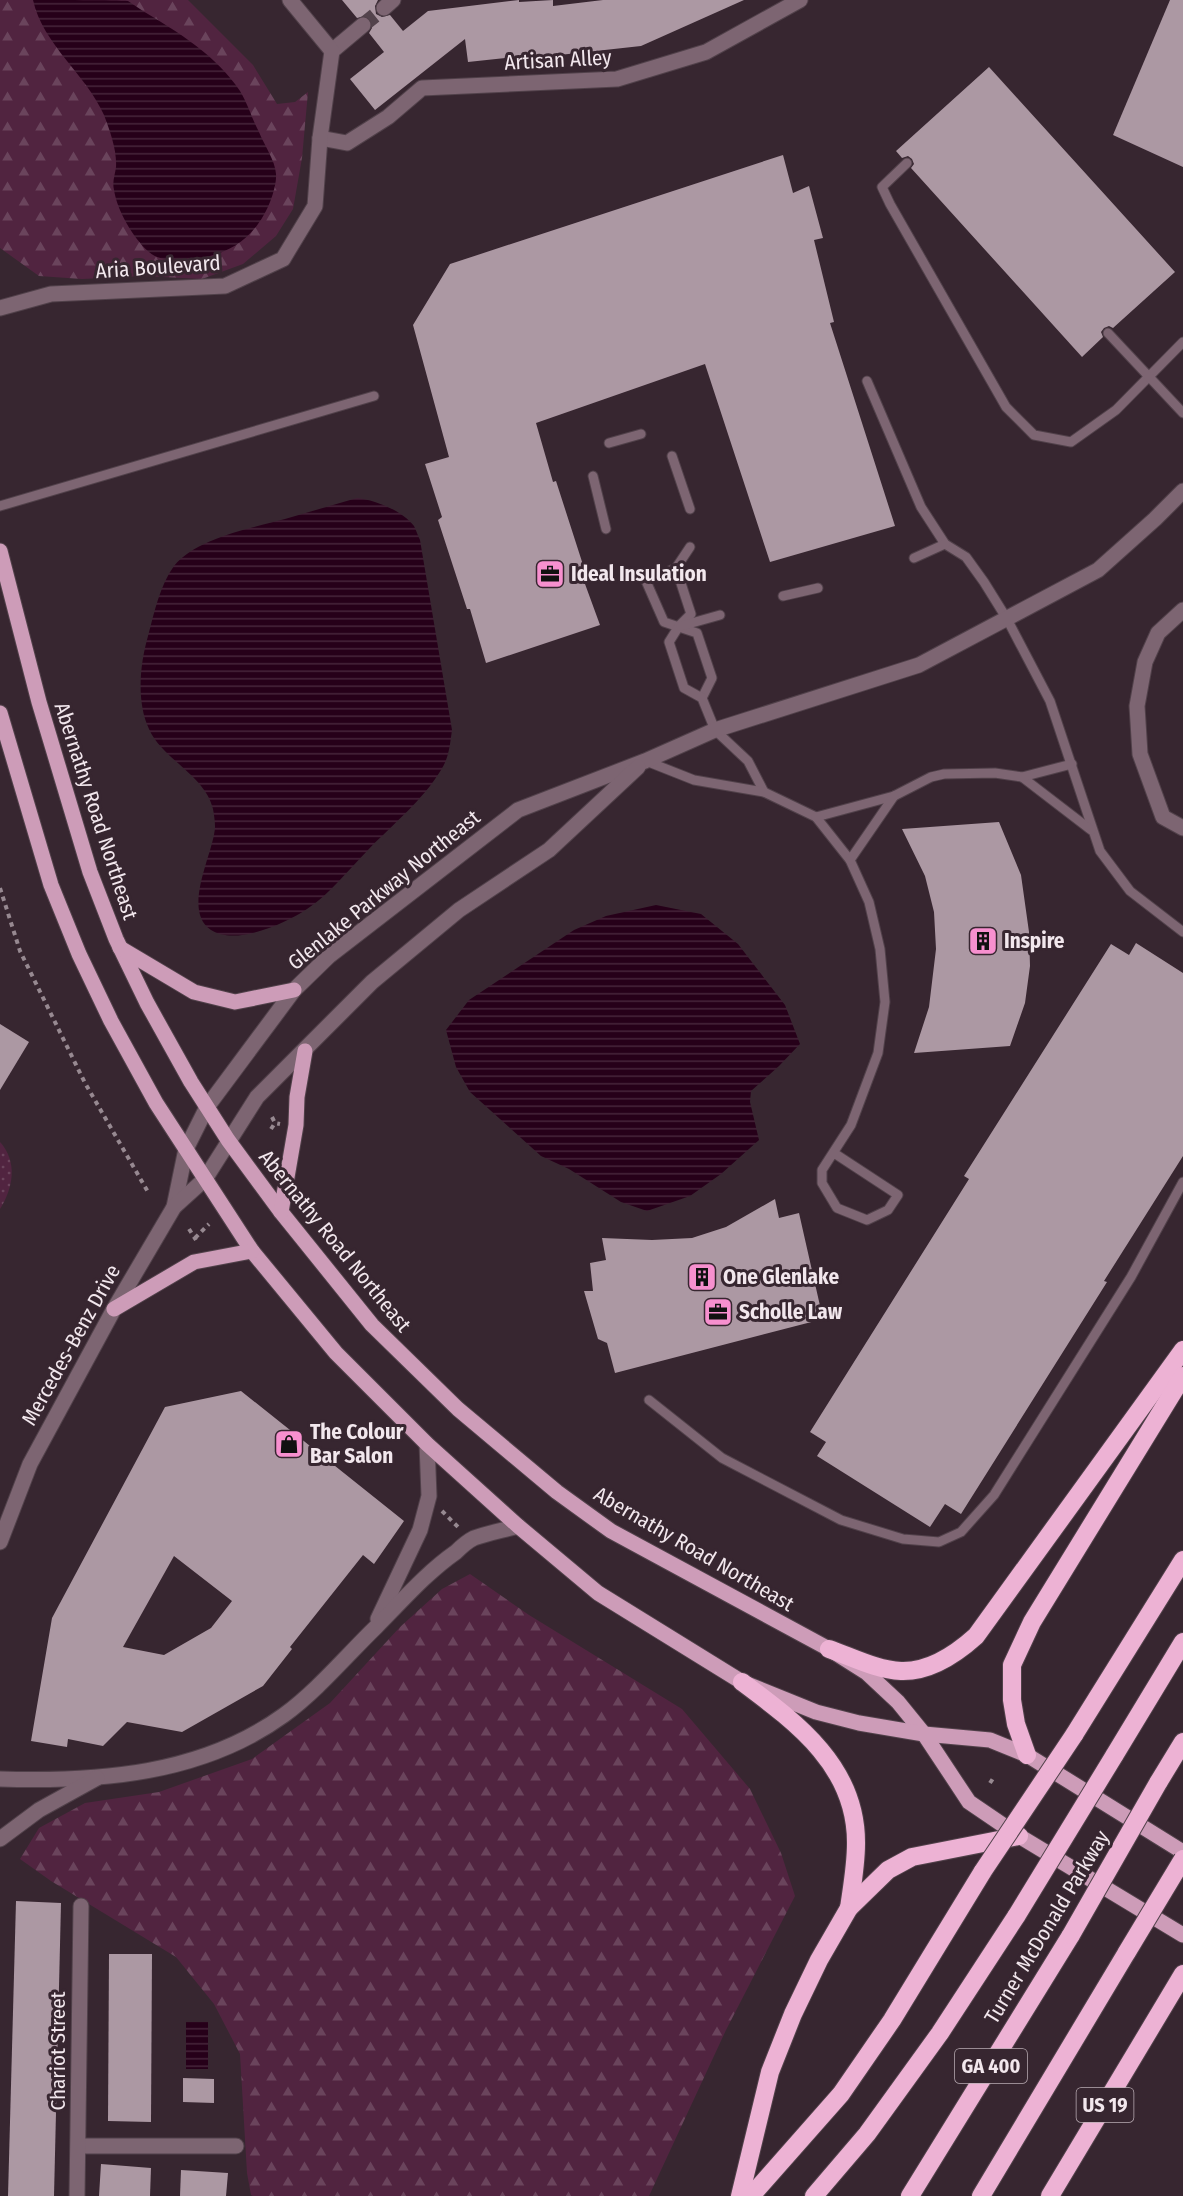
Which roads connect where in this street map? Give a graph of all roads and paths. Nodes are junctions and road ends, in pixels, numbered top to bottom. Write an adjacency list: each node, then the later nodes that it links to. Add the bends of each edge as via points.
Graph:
1 (290, 0): 4 (street)
2 (800, 0): 5 (street, Artisan Alley, via 706,52 617,79 422,88 388,117 347,143)
3 (363, 26): 4 (street)
4 (332, 51): 5 (street, Aria Boulevard)
5 (320, 138): 7 (street, Aria Boulevard, via 315,206 283,259 225,286 51,294)
6 (907, 163): 10 (lane, via 882,187 1006,406 1034,435 1071,442 1116,410)
7 (0, 308)
8 (1108, 333): 10 (lane)
9 (1183, 342): 10 (lane)
10 (1149, 375): 13 (lane)
11 (867, 381): 22 (lane, via 921,507)
12 (374, 396): 19 (lane)
13 (1183, 412)
14 (641, 434): 15 (lane)
15 (609, 443)
16 (672, 456): 20 (lane)
17 (593, 476): 21 (lane)
18 (1183, 490): 31 (street, Glenlake Parkway Northeast, via 1098,570)
19 (0, 506)
20 (690, 508)
21 (606, 529)
22 (945, 544): 25 (lane); 31 (lane, via 966,556)
23 (690, 547): 26 (lane)
24 (0, 551): 47 (main road, Abernathy Road Northeast, via 39,702 90,872)
25 (914, 558)
26 (676, 568): 32 (lane, via 691,614); 32 (lane, via 646,581 664,622)
27 (818, 588): 28 (lane)
28 (783, 596)
29 (1183, 610): 42 (street, via 1158,633 1146,662 1137,706 1140,754 1163,817)
30 (720, 615): 32 (lane)
31 (1007, 619): 35 (street, Glenlake Parkway Northeast, via 919,665); 37 (lane, via 1050,701)
32 (679, 626): 33 (lane, via 669,642 684,688); 33 (lane, via 697,633 712,678)
33 (702, 699): 35 (lane)
34 (0, 713): 54 (main road, via 51,885 79,954 111,1021)
35 (715, 730): 36 (street, Glenlake Parkway Northeast); 39 (lane, via 748,761)
36 (645, 761): 39 (lane, via 694,780); 48 (street, Glenlake Parkway Northeast, via 518,810 329,956); 49 (street, Glenlake Parkway Northeast, via 549,850 459,910 372,982)
37 (1072, 764): 38 (lane); 43 (lane)
38 (1022, 777): 40 (lane, via 944,774); 43 (lane)
39 (764, 792): 41 (lane)
40 (894, 796): 41 (lane); 44 (lane)
41 (816, 817): 44 (lane)
42 (1183, 828)
43 (1091, 830): 46 (lane, via 1100,851 1130,891)
44 (850, 860): 55 (lane, via 869,902 878,937 885,1002 878,1053 851,1125)
45 (0, 888): 58 (path, via 25,961 85,1083)
46 (1183, 932)
47 (120, 948): 48 (main road, via 194,992 235,1002); 50 (main road, Abernathy Road Northeast)
48 (294, 990): 50 (street, Glenlake Parkway Northeast)
49 (305, 1051): 53 (street, Glenlake Parkway Northeast, via 256,1098); 60 (main road)
50 (207, 1107): 53 (main road, Abernathy Road Northeast); 54 (street, Glenlake Parkway Northeast)
51 (275, 1124): 52 (path)
52 (271, 1129)
53 (228, 1140): 56 (street, Glenlake Parkway Northeast); 60 (main road, Abernathy Road Northeast)
54 (186, 1149): 56 (main road); 59 (street, Mercedes-Benz Drive)
55 (834, 1153): 55 (lane, via 822,1170 822,1183 837,1208 867,1220 888,1210 898,1195)
56 (205, 1179): 59 (street, Mercedes-Benz Drive); 65 (main road)
57 (1183, 1182): 69 (lane, via 1131,1277 994,1495 960,1532 939,1542 903,1539 841,1520 722,1458)
58 (148, 1192)
59 (174, 1207): 66 (street, Mercedes-Benz Drive)
60 (280, 1212): 78 (main road, Abernathy Road Northeast, via 372,1325 483,1431 557,1492 611,1531)
61 (209, 1224): 63 (path)
62 (189, 1229): 63 (path)
63 (195, 1238): 64 (path)
64 (199, 1246)
65 (252, 1251): 66 (main road, via 194,1262); 70 (main road, via 336,1353)
66 (114, 1309): 74 (street, Mercedes-Benz Drive, via 30,1464)
67 (1183, 1350): 78 (highway, via 976,1636 961,1650 942,1661 902,1671)
68 (1183, 1376): 82 (highway, via 1032,1622 1012,1665 1012,1700)
69 (649, 1400)
70 (427, 1444): 72 (main road); 76 (street, via 429,1497 420,1530)
71 (440, 1508): 73 (path)
72 (518, 1526): 76 (street, via 472,1539 440,1563); 79 (main road, via 598,1593)
73 (464, 1533)
74 (1, 1535)
75 (1183, 1560): 99 (highway, bridge, via 892,2020 841,2094)
76 (373, 1630): 84 (street, via 316,1688 250,1737 173,1766)
77 (1183, 1642): 100 (highway, bridge, via 1017,1915 940,2033 867,2134)
78 (829, 1649): 80 (main road, Abernathy Road Northeast, via 867,1673)
79 (742, 1682): 80 (main road, via 816,1712); 92 (highway, via 794,1721 826,1757 844,1785 853,1813 856,1843)
80 (924, 1734): 82 (main road, via 990,1740); 87 (main road, Abernathy Road Northeast, via 969,1802)
81 (1183, 1742): 101 (highway, Turner McDonald Parkway / GA 400, bridge, via 1071,1935)
82 (1027, 1755): 89 (main road)
83 (994, 1777): 86 (path)
84 (97, 1778): 85 (street); 88 (street, via 39,1810)
85 (0, 1779)
86 (990, 1783)
87 (1018, 1836): 92 (highway, via 912,1857 888,1870); 93 (main road, Abernathy Road Northeast)
88 (0, 1839)
89 (1183, 1852)
90 (1183, 1859): 102 (highway, US 19, bridge)
91 (81, 1906): 95 (street, Chariot Street)
92 (849, 1908): 98 (highway, via 819,1960 770,2072)
93 (1183, 1935)
94 (1183, 1974): 103 (highway, US 19)
95 (79, 2146): 96 (street); 97 (street, Chariot Street)
96 (237, 2146)
97 (77, 2196)
98 (740, 2196)
99 (752, 2196)
100 (814, 2196)
101 (910, 2196)
102 (981, 2196)
103 (1050, 2196)

